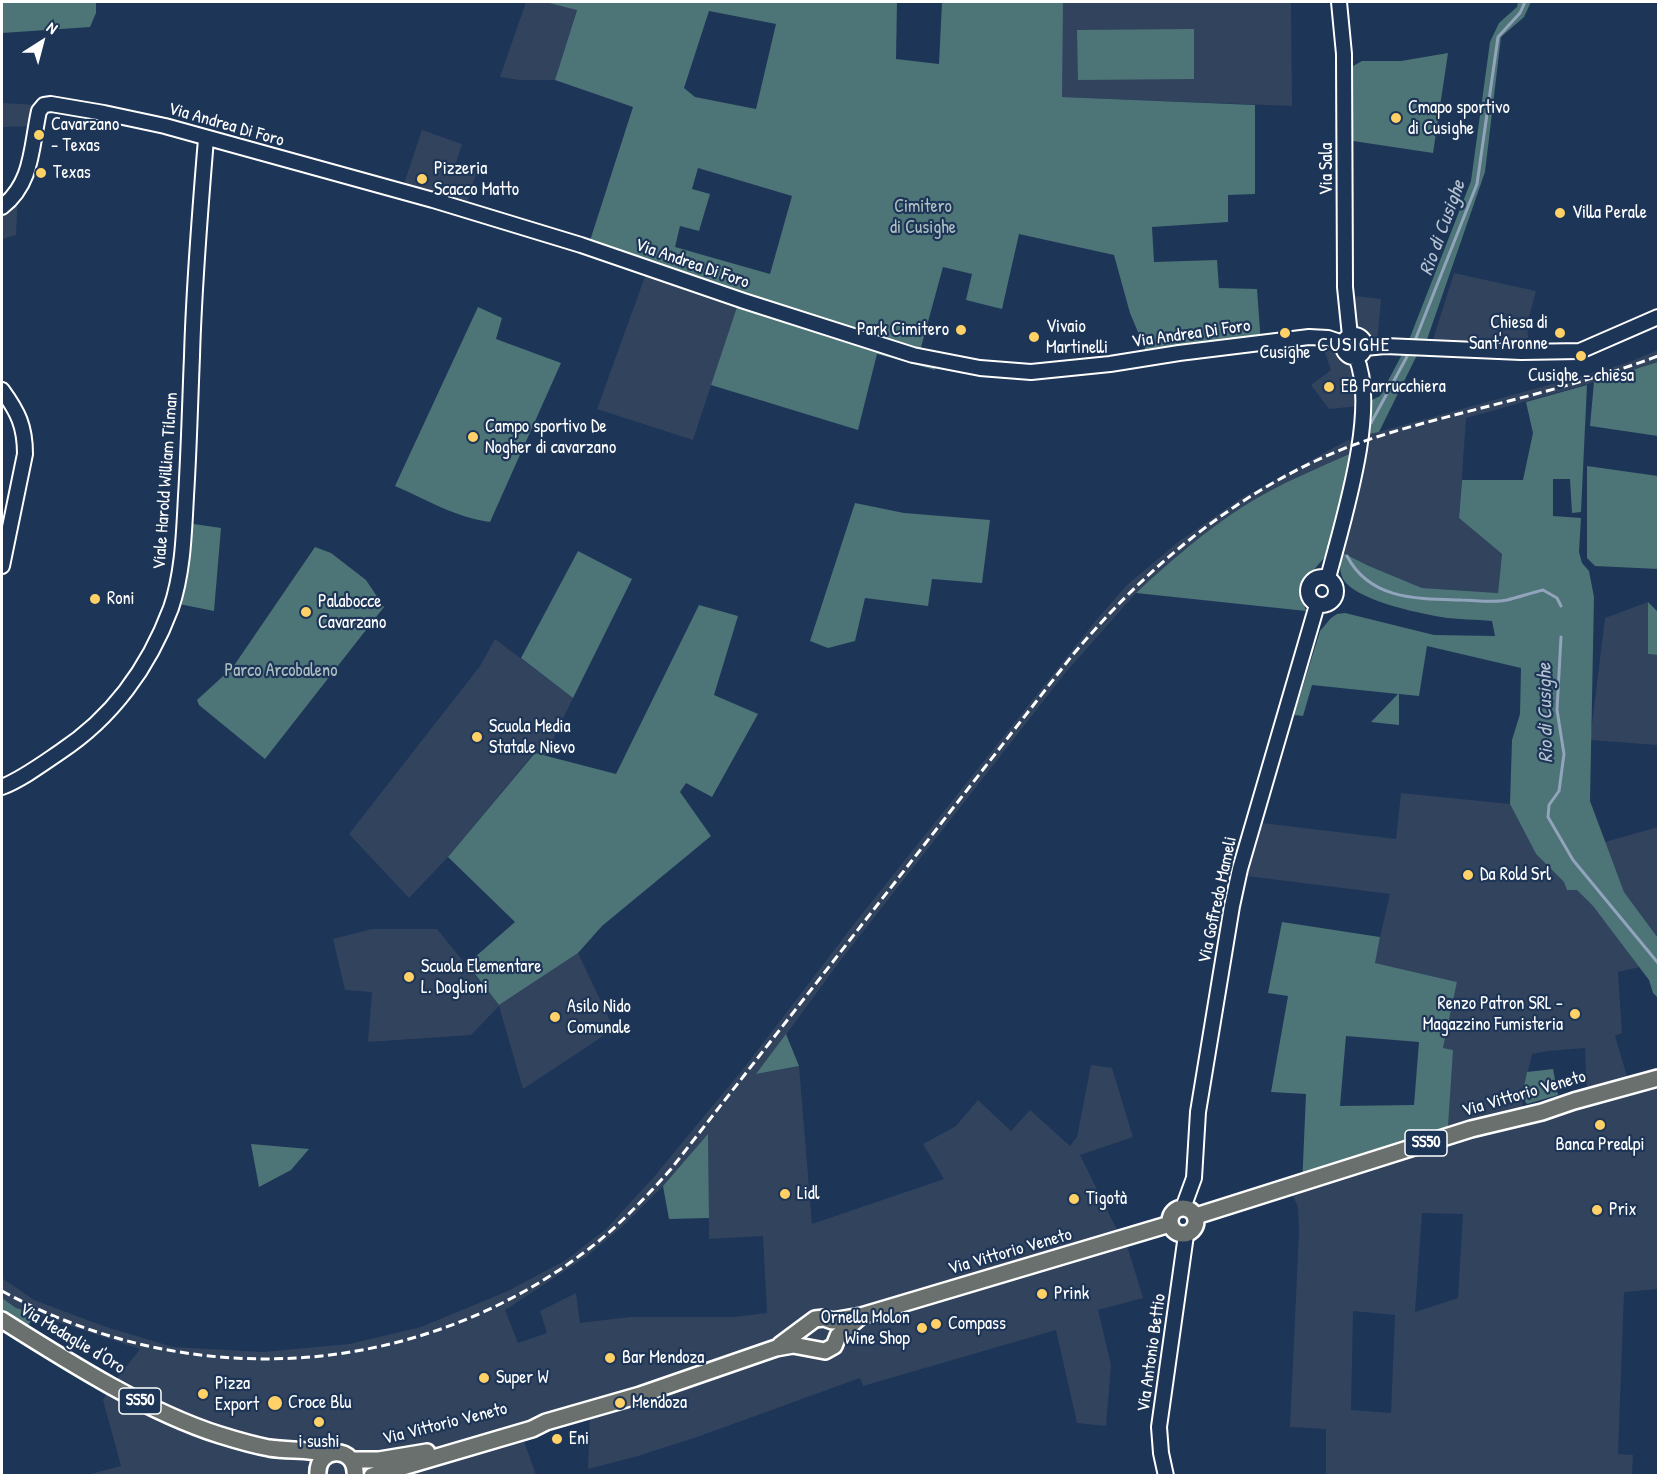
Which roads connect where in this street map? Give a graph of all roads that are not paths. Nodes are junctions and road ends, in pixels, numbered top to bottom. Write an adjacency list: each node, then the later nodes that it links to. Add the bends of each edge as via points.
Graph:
1 (1339, 2): 5 (street, Via Sala, via 1344,54)
2 (206, 139): 3 (street, Via Andrea Di Foro, via 165,126 47,104 40,109 25,178); 5 (street, Via Andrea Di Foro, via 576,243 913,355 980,368 1031,372 1309,337); 11 (street, Viale Harold William Tilman, via 185,520 171,607 137,678 108,711 75,742)
3 (2, 207)
4 (1659, 317): 6 (street, via 1580,351 1385,346)
5 (1346, 339): 6 (street, via 1361,338); 6 (street, via 1346,355)
6 (1361, 353): 9 (street, Via Goffredo Mameli, via 1358,453)
7 (2, 390): 8 (street, via 21,420 25,454)
8 (2, 566)
9 (1328, 578): 10 (street, Via Goffredo Mameli, via 1334,584 1335,596 1326,605); 10 (street, Via Goffredo Mameli, via 1314,579 1308,586 1310,599)
10 (1317, 605): 13 (street, Via Goffredo Mameli, via 1232,906 1198,1112)
11 (2, 787)
12 (1659, 1078): 13 (main road, Via Vittorio Veneto / SS50)
13 (1189, 1212): 14 (main road, via 1173,1213); 15 (main road, via 1195,1228)
14 (1170, 1224): 15 (main road, via 1176,1233); 16 (main road, Via Vittorio Veneto)
15 (1186, 1235): 28 (street, Via Antonio Bettio, via 1159,1428)
16 (861, 1316): 18 (main road, Via Vittorio Veneto); 20 (main road, Via Vittorio Veneto)
17 (2, 1320): 25 (main road, Via Medaglie d'Oro / SS50, via 171,1416 220,1435 269,1448 291,1449)
18 (832, 1321): 19 (main road, Via Vittorio Veneto, via 815,1319); 20 (main road)
19 (806, 1327): 21 (main road, via 805,1338); 22 (main road, Via Vittorio Veneto)
20 (838, 1336): 21 (main road, Via Vittorio Veneto, via 834,1346 825,1351)
21 (810, 1347): 22 (main road, Via Vittorio Veneto)
22 (776, 1348): 23 (main road, Via Vittorio Veneto, via 640,1395)
23 (546, 1422): 24 (main road, Via Vittorio Veneto, via 530,1422 401,1457); 27 (main road, Via Vittorio Veneto)
24 (352, 1460): 25 (main road, Via Vittorio Veneto, via 341,1453); 26 (main road)
25 (322, 1465)
26 (355, 1476)
27 (372, 1476)
28 (1166, 1476)

